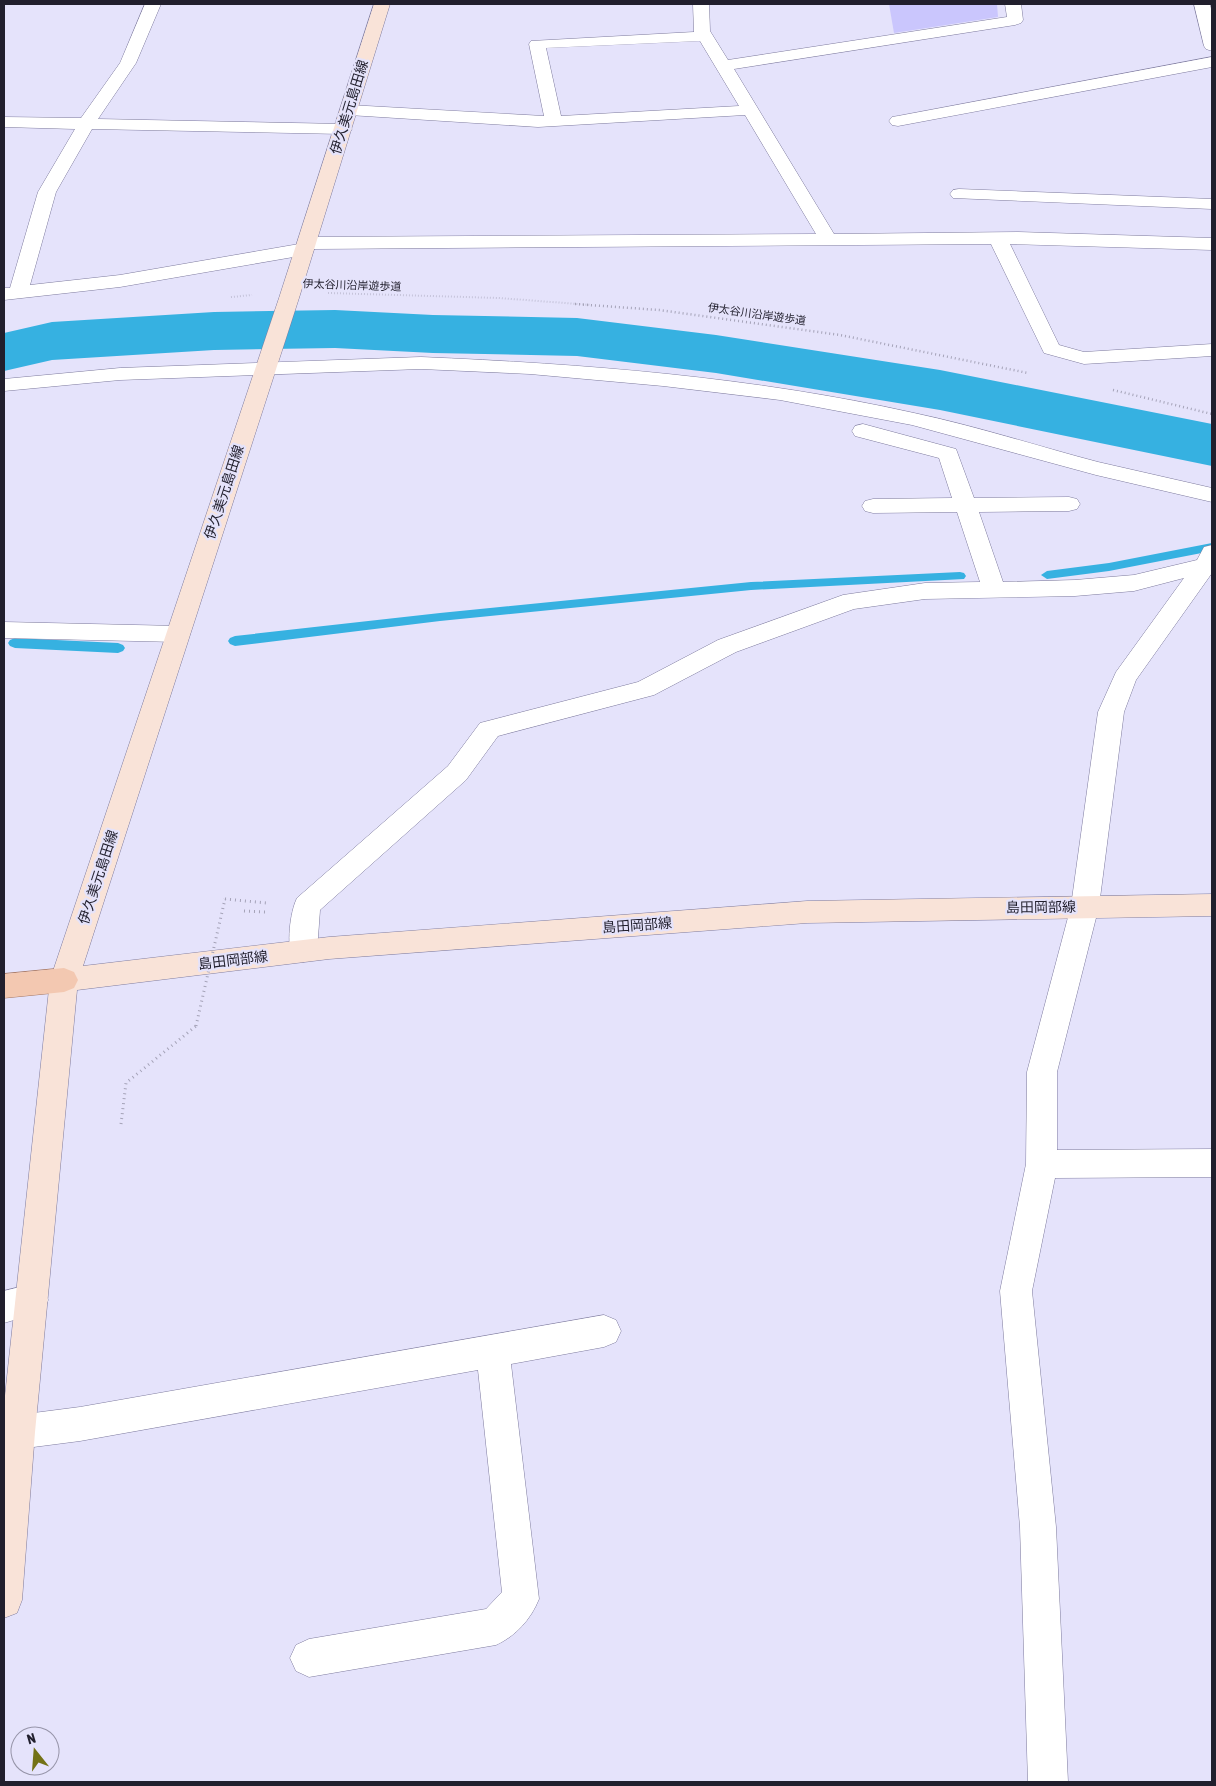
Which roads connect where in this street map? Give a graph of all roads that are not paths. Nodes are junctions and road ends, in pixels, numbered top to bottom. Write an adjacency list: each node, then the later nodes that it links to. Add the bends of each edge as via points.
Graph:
1 (153, 4): 15 (street, via 128,63)
2 (382, 4): 10 (main road, 伊久美元島田線)
3 (701, 4): 6 (street)
4 (1013, 4): 9 (street, via 1015,20)
5 (1202, 4): 7 (street)
6 (705, 36): 9 (street); 12 (street, via 537,44)
7 (1212, 46)
8 (1212, 62): 13 (street)
9 (724, 66): 11 (street)
10 (349, 110): 12 (street); 16 (main road, 伊久美元島田線)
11 (750, 110): 12 (street); 20 (street)
12 (554, 121)
13 (898, 121)
14 (4, 122): 15 (street)
15 (86, 124): 16 (street); 23 (street, via 47,192)
16 (343, 129): 22 (main road, 伊久美元島田線)
17 (959, 194): 18 (street)
18 (1212, 204)
19 (998, 238): 20 (street); 21 (street); 24 (street, via 1051,348 1084,358)
20 (828, 239): 22 (street)
21 (1212, 244)
22 (306, 246): 23 (street, via 120,281); 25 (main road, 伊久美元島田線)
23 (11, 293)
24 (1212, 350)
25 (265, 366): 26 (street, via 120,374); 28 (street, via 421,363 530,368 780,394 914,420); 35 (main road, 伊久美元島田線)
26 (4, 385)
27 (863, 431): 30 (street, via 948,454)
28 (1212, 495)
29 (1069, 504): 30 (street)
30 (966, 505): 31 (street); 33 (street)
31 (873, 506)
32 (1209, 559): 33 (street, via 1134,583); 37 (street, via 1125,678 1111,712)
33 (994, 590): 38 (street, via 925,591 851,600 727,646 645,688 489,729 456,773 307,906)
34 (4, 630): 35 (street)
35 (178, 634): 39 (main road, 伊久美元島田線)
36 (1212, 905): 37 (main road, 島田岡部線)
37 (1085, 906): 38 (main road, 島田岡部線, via 807,912); 42 (street, via 1042,1072)
38 (303, 951): 39 (main road, 島田岡部線)
39 (64, 980): 40 (main road); 43 (main road, 伊久美元島田線, via 45,1180)
40 (4, 986)
41 (1212, 1163): 42 (street)
42 (1042, 1164): 49 (street, via 1016,1291 1038,1527)
43 (18, 1303): 46 (main road, 伊久美元島田線)
44 (604, 1331): 45 (street)
45 (493, 1351): 46 (street); 48 (street, via 521,1599 496,1626)
46 (18, 1432): 47 (main road, 伊久美元島田線)
47 (4, 1600)
48 (309, 1658)
49 (1048, 1782)

